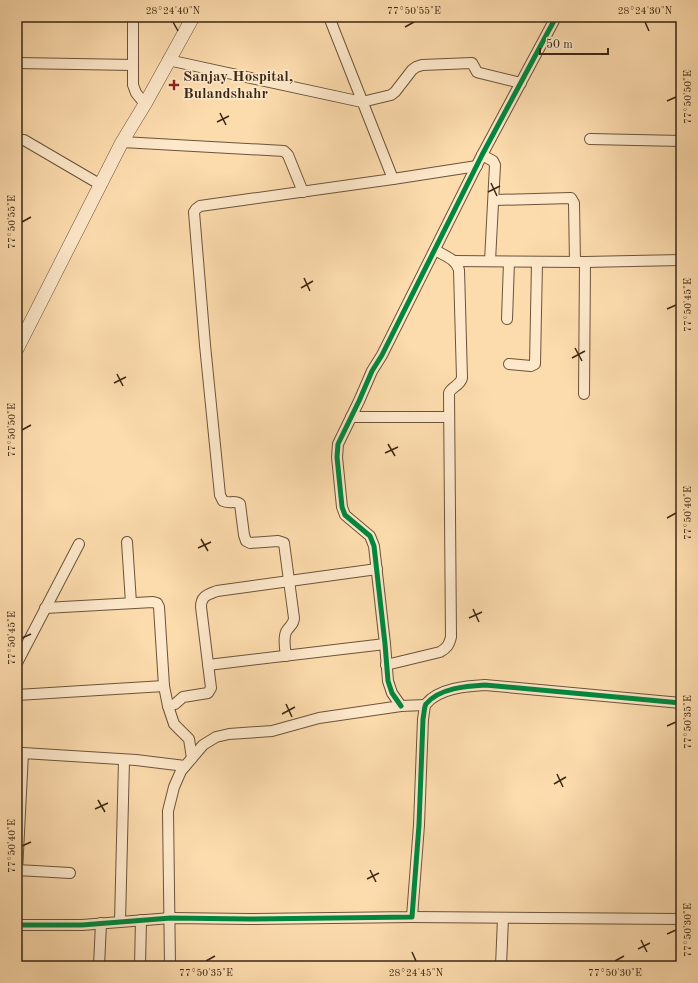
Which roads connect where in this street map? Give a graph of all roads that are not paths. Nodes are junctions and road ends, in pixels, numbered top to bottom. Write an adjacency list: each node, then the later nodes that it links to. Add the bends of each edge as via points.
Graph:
1 (133, 17): 7 (street)
2 (193, 17): 5 (street)
3 (329, 17): 9 (street)
4 (556, 17): 8 (street)
5 (168, 60): 9 (street); 10 (street)
6 (17, 63): 7 (street)
7 (133, 65): 10 (street, via 133,85)
8 (521, 83): 9 (street, via 477,72 472,63 422,65 412,70 396,92); 15 (street)
9 (362, 102): 17 (street)
10 (145, 104): 14 (street)
11 (590, 139): 13 (street)
12 (17, 140): 18 (street, via 24,140)
13 (681, 140)
14 (122, 142): 18 (street); 19 (street, via 284,151)
15 (482, 155): 16 (street); 20 (street, via 495,165)
16 (477, 166): 17 (street); 21 (street)
17 (393, 179): 19 (street)
18 (101, 185): 29 (street)
19 (303, 192): 37 (street, via 200,206 194,212 221,499 226,503 240,504 246,541 278,541 284,544)
20 (494, 200): 24 (street); 27 (street, via 571,198 574,203)
21 (435, 250): 23 (street); 32 (street)
22 (681, 260): 27 (street)
23 (454, 261): 24 (street); 33 (street, via 459,270 462,378 449,393)
24 (490, 261): 25 (street)
25 (509, 262): 26 (street); 28 (street)
26 (537, 262): 27 (street); 30 (street, via 535,364)
27 (580, 262): 31 (street)
28 (507, 319)
29 (17, 349)
30 (509, 364)
31 (584, 394)
32 (351, 417): 33 (street); 36 (street, via 338,444 342,507 345,514 370,536)
33 (450, 417): 44 (street, via 451,638 446,649 440,652)
34 (127, 542): 38 (street)
35 (78, 544): 39 (street)
36 (377, 570): 37 (street); 40 (street)
37 (289, 582): 41 (street, via 294,622 284,639); 43 (street, via 217,591 204,597 201,607)
38 (130, 603): 39 (street); 45 (street, via 157,603)
39 (45, 608): 42 (street)
40 (385, 644): 41 (street); 44 (street)
41 (286, 656): 43 (street)
42 (17, 663)
43 (208, 665): 49 (street, via 210,691 182,697 175,704)
44 (386, 665): 50 (street, via 392,693)
45 (164, 686): 46 (street); 49 (street)
46 (17, 695)
47 (681, 703): 48 (street, via 485,685 462,686 435,696)
48 (425, 705): 50 (street); 57 (street)
49 (168, 706): 53 (street, via 174,724 188,739)
50 (401, 706): 53 (street, via 319,718 272,732 216,737)
51 (20, 753): 52 (street); 54 (street)
52 (124, 760): 53 (street); 62 (street)
53 (188, 762): 58 (street, via 174,787 168,810)
54 (19, 809): 55 (street)
55 (17, 871): 56 (street)
56 (70, 873)
57 (412, 917): 58 (street); 59 (street)
58 (171, 918): 61 (street); 67 (street)
59 (503, 918): 60 (street); 68 (street)
60 (681, 919)
61 (141, 920): 62 (street); 66 (street)
62 (120, 922): 63 (street)
63 (101, 923): 64 (street); 65 (street)
64 (17, 925)
65 (99, 966)
66 (140, 966)
67 (170, 966)
68 (501, 966)

